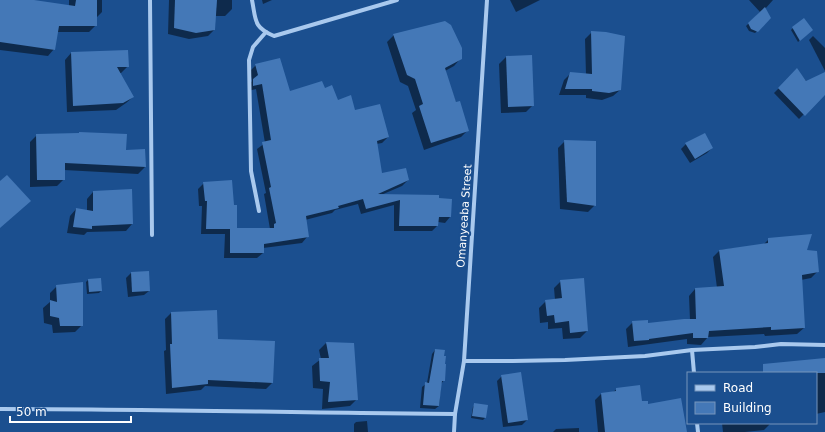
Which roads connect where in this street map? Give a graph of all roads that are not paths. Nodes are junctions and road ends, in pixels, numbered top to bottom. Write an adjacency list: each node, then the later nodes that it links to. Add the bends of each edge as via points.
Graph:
1 (150, 0): 7 (street)
2 (252, 0): 5 (street, via 258,26)
3 (397, 0): 5 (street, via 274,36)
4 (487, 0): 10 (street, Omanyeaba Street)
5 (266, 32): 6 (street, via 253,47 249,60 251,171)
6 (259, 211)
7 (152, 235)
8 (825, 344): 9 (street)
9 (692, 350): 10 (street, via 645,356 565,360); 11 (street)
10 (464, 361): 13 (street, Omanyeaba Street)
11 (694, 372)
12 (0, 409): 13 (street)
13 (455, 414): 14 (street, Omanyeaba Street)
14 (454, 432)

